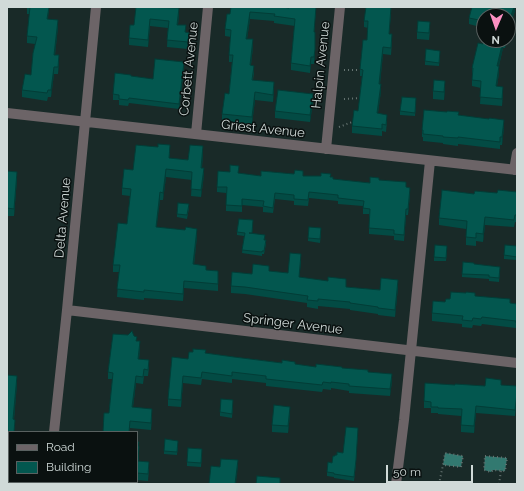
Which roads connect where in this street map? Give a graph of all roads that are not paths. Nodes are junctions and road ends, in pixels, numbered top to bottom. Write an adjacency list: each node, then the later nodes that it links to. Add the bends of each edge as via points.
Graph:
1 (96, 7): 5 (street, Delta Avenue)
2 (208, 7): 6 (street, Corbett Avenue)
3 (340, 7): 7 (street, Halpin Avenue)
4 (7, 113): 5 (street, Griest Avenue)
5 (85, 121): 6 (street, Griest Avenue); 11 (street, Delta Avenue)
6 (196, 134): 7 (street, Griest Avenue)
7 (326, 149): 9 (street, Griest Avenue)
8 (517, 153): 10 (street)
9 (430, 161): 10 (street, Griest Avenue); 12 (street)
10 (516, 170)
11 (67, 310): 12 (street, Springer Avenue); 14 (street, Delta Avenue)
12 (410, 351): 13 (street, Springer Avenue); 15 (street)
13 (517, 363)
14 (54, 431)
15 (396, 484)

